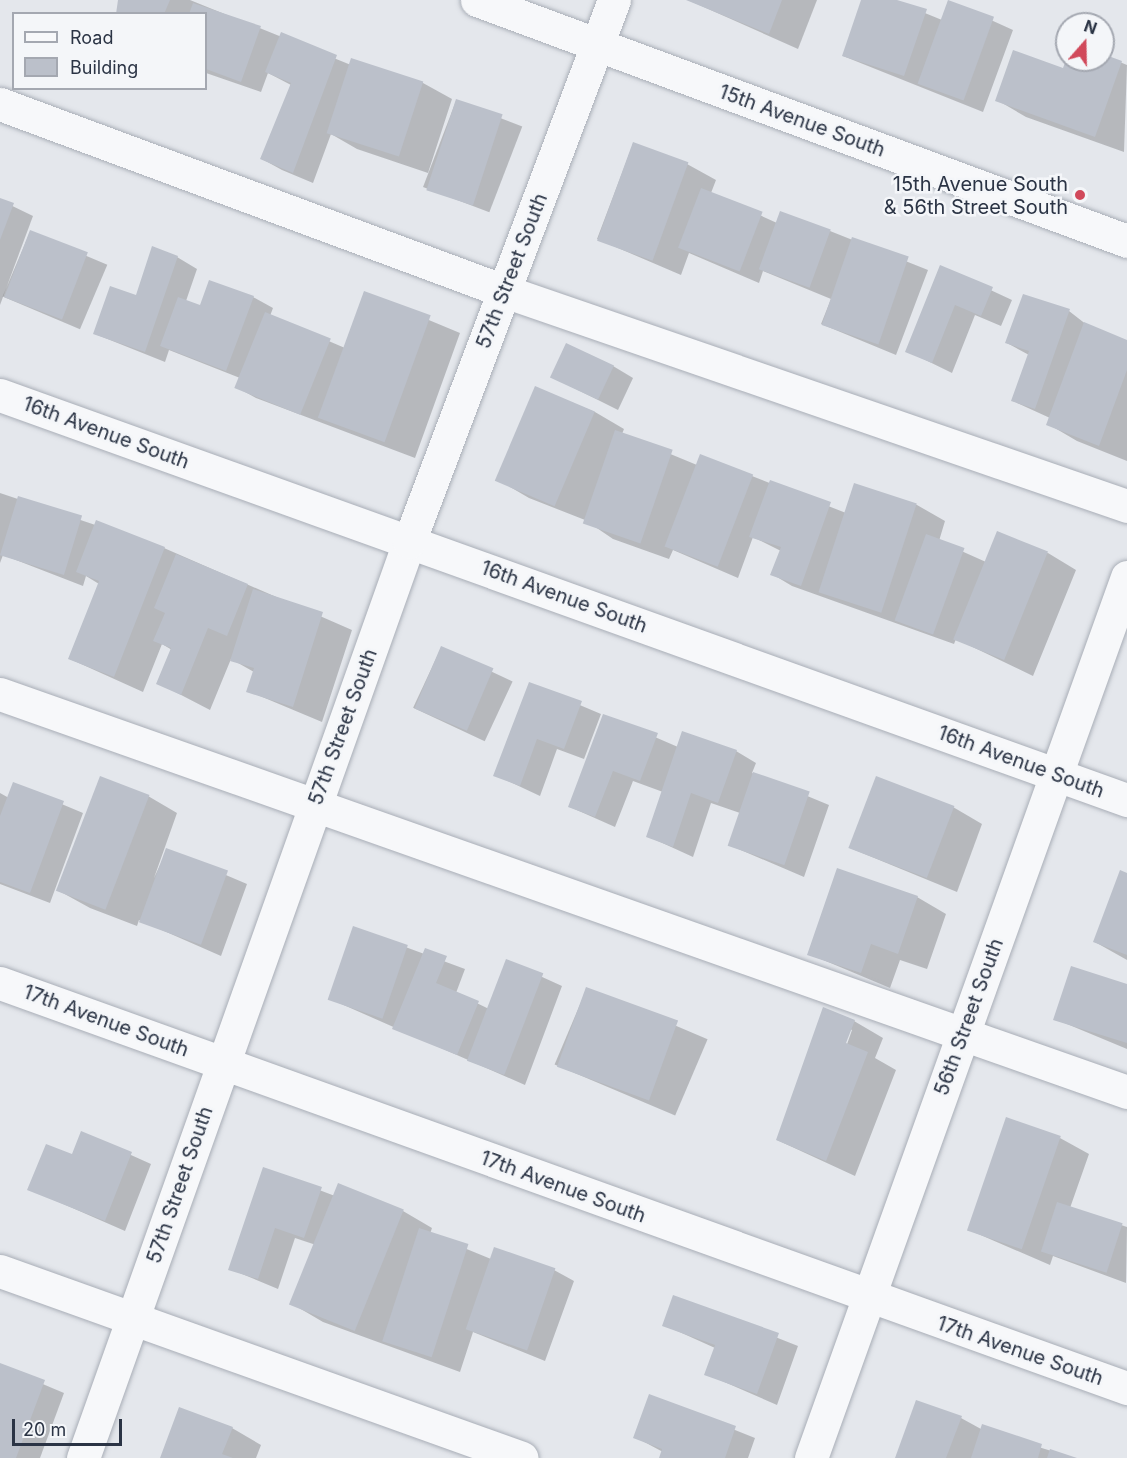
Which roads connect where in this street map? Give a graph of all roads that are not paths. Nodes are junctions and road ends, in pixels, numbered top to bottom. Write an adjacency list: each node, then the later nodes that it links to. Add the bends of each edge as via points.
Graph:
1 (477, 0): 3 (street, 15th Avenue South)
2 (614, 0): 3 (street, 57th Street South)
3 (598, 45): 5 (street, 15th Avenue South); 6 (street, 57th Street South)
4 (0, 104): 6 (street)
5 (1127, 241)
6 (504, 291): 8 (street); 9 (street, 57th Street South)
7 (0, 395): 9 (street, 16th Avenue South)
8 (1127, 506)
9 (409, 542): 12 (street, 16th Avenue South); 14 (street, 57th Street South)
10 (1127, 577): 12 (street, 56th Street South)
11 (0, 694): 14 (street)
12 (1056, 775): 13 (street, 16th Avenue South); 16 (street, 56th Street South)
13 (1127, 800)
14 (314, 807): 16 (street); 17 (street, 57th Street South)
15 (0, 983): 17 (street, 17th Avenue South)
16 (963, 1033): 18 (street); 20 (street, 56th Street South)
17 (222, 1063): 20 (street, 17th Avenue South); 21 (street, 57th Street South)
18 (1127, 1092)
19 (0, 1271): 21 (street)
20 (868, 1298): 22 (street, 17th Avenue South); 25 (street, 56th Street South)
21 (132, 1318): 23 (street, 57th Street South); 24 (street)
22 (1127, 1388)
23 (83, 1458)
24 (522, 1458)
25 (811, 1458)

